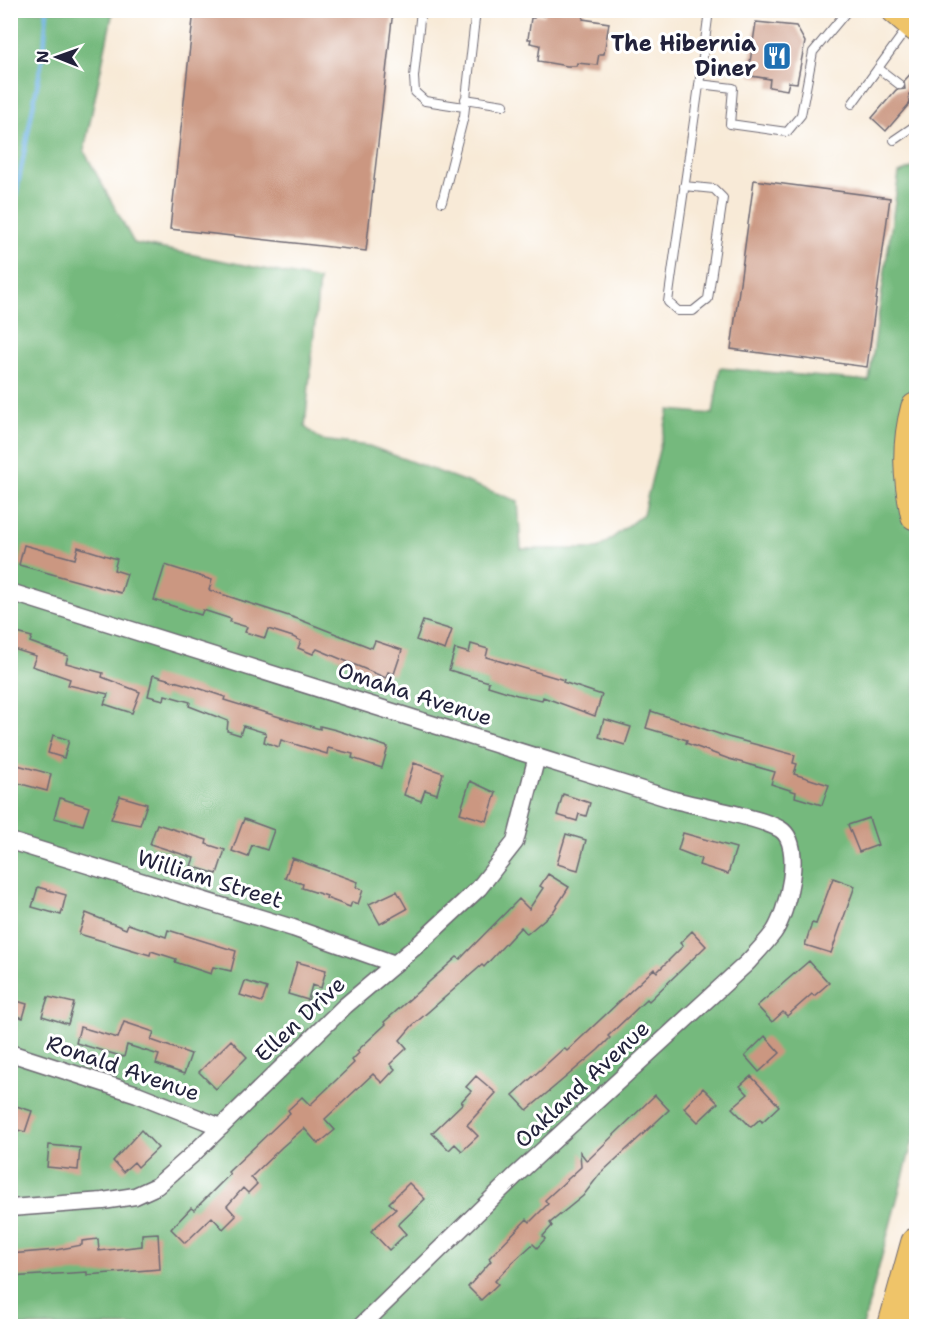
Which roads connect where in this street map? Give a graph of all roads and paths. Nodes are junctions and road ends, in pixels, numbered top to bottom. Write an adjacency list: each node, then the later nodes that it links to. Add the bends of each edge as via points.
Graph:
1 (421, 10): 9 (lane, via 415,92 425,101)
2 (476, 10): 9 (lane)
3 (709, 10): 7 (lane)
4 (848, 10): 7 (lane, via 813,52 801,115 788,132 730,124 733,88)
5 (910, 22): 6 (lane)
6 (878, 68): 8 (lane); 10 (lane)
7 (699, 84): 14 (lane)
8 (900, 86)
9 (464, 103): 11 (lane); 15 (lane)
10 (852, 104)
11 (504, 105)
12 (916, 125): 13 (lane)
13 (894, 140)
14 (684, 186): 14 (lane, via 668,302 678,311 693,311 708,299 723,198 714,189)
15 (442, 202)
16 (916, 408): 17 (highway, via 908,465)
17 (916, 515)
18 (10, 592): 19 (street, Omaha Avenue)
19 (537, 756): 21 (street, Omaha Avenue, via 782,830 789,838); 22 (street, Ellen Drive, via 509,850 479,888)
20 (10, 841): 22 (street, William Street, via 293,928)
21 (792, 853): 27 (street, Oakland Avenue, via 788,899 775,931 747,963 515,1176)
22 (395, 964): 24 (street, Ellen Drive, via 345,1006)
23 (10, 1053): 24 (street, Ronald Avenue, via 137,1094)
24 (220, 1127): 25 (street, Ellen Drive, via 157,1186 135,1196)
25 (10, 1208)
26 (916, 1243): 28 (highway)
27 (361, 1326)
28 (893, 1326)

